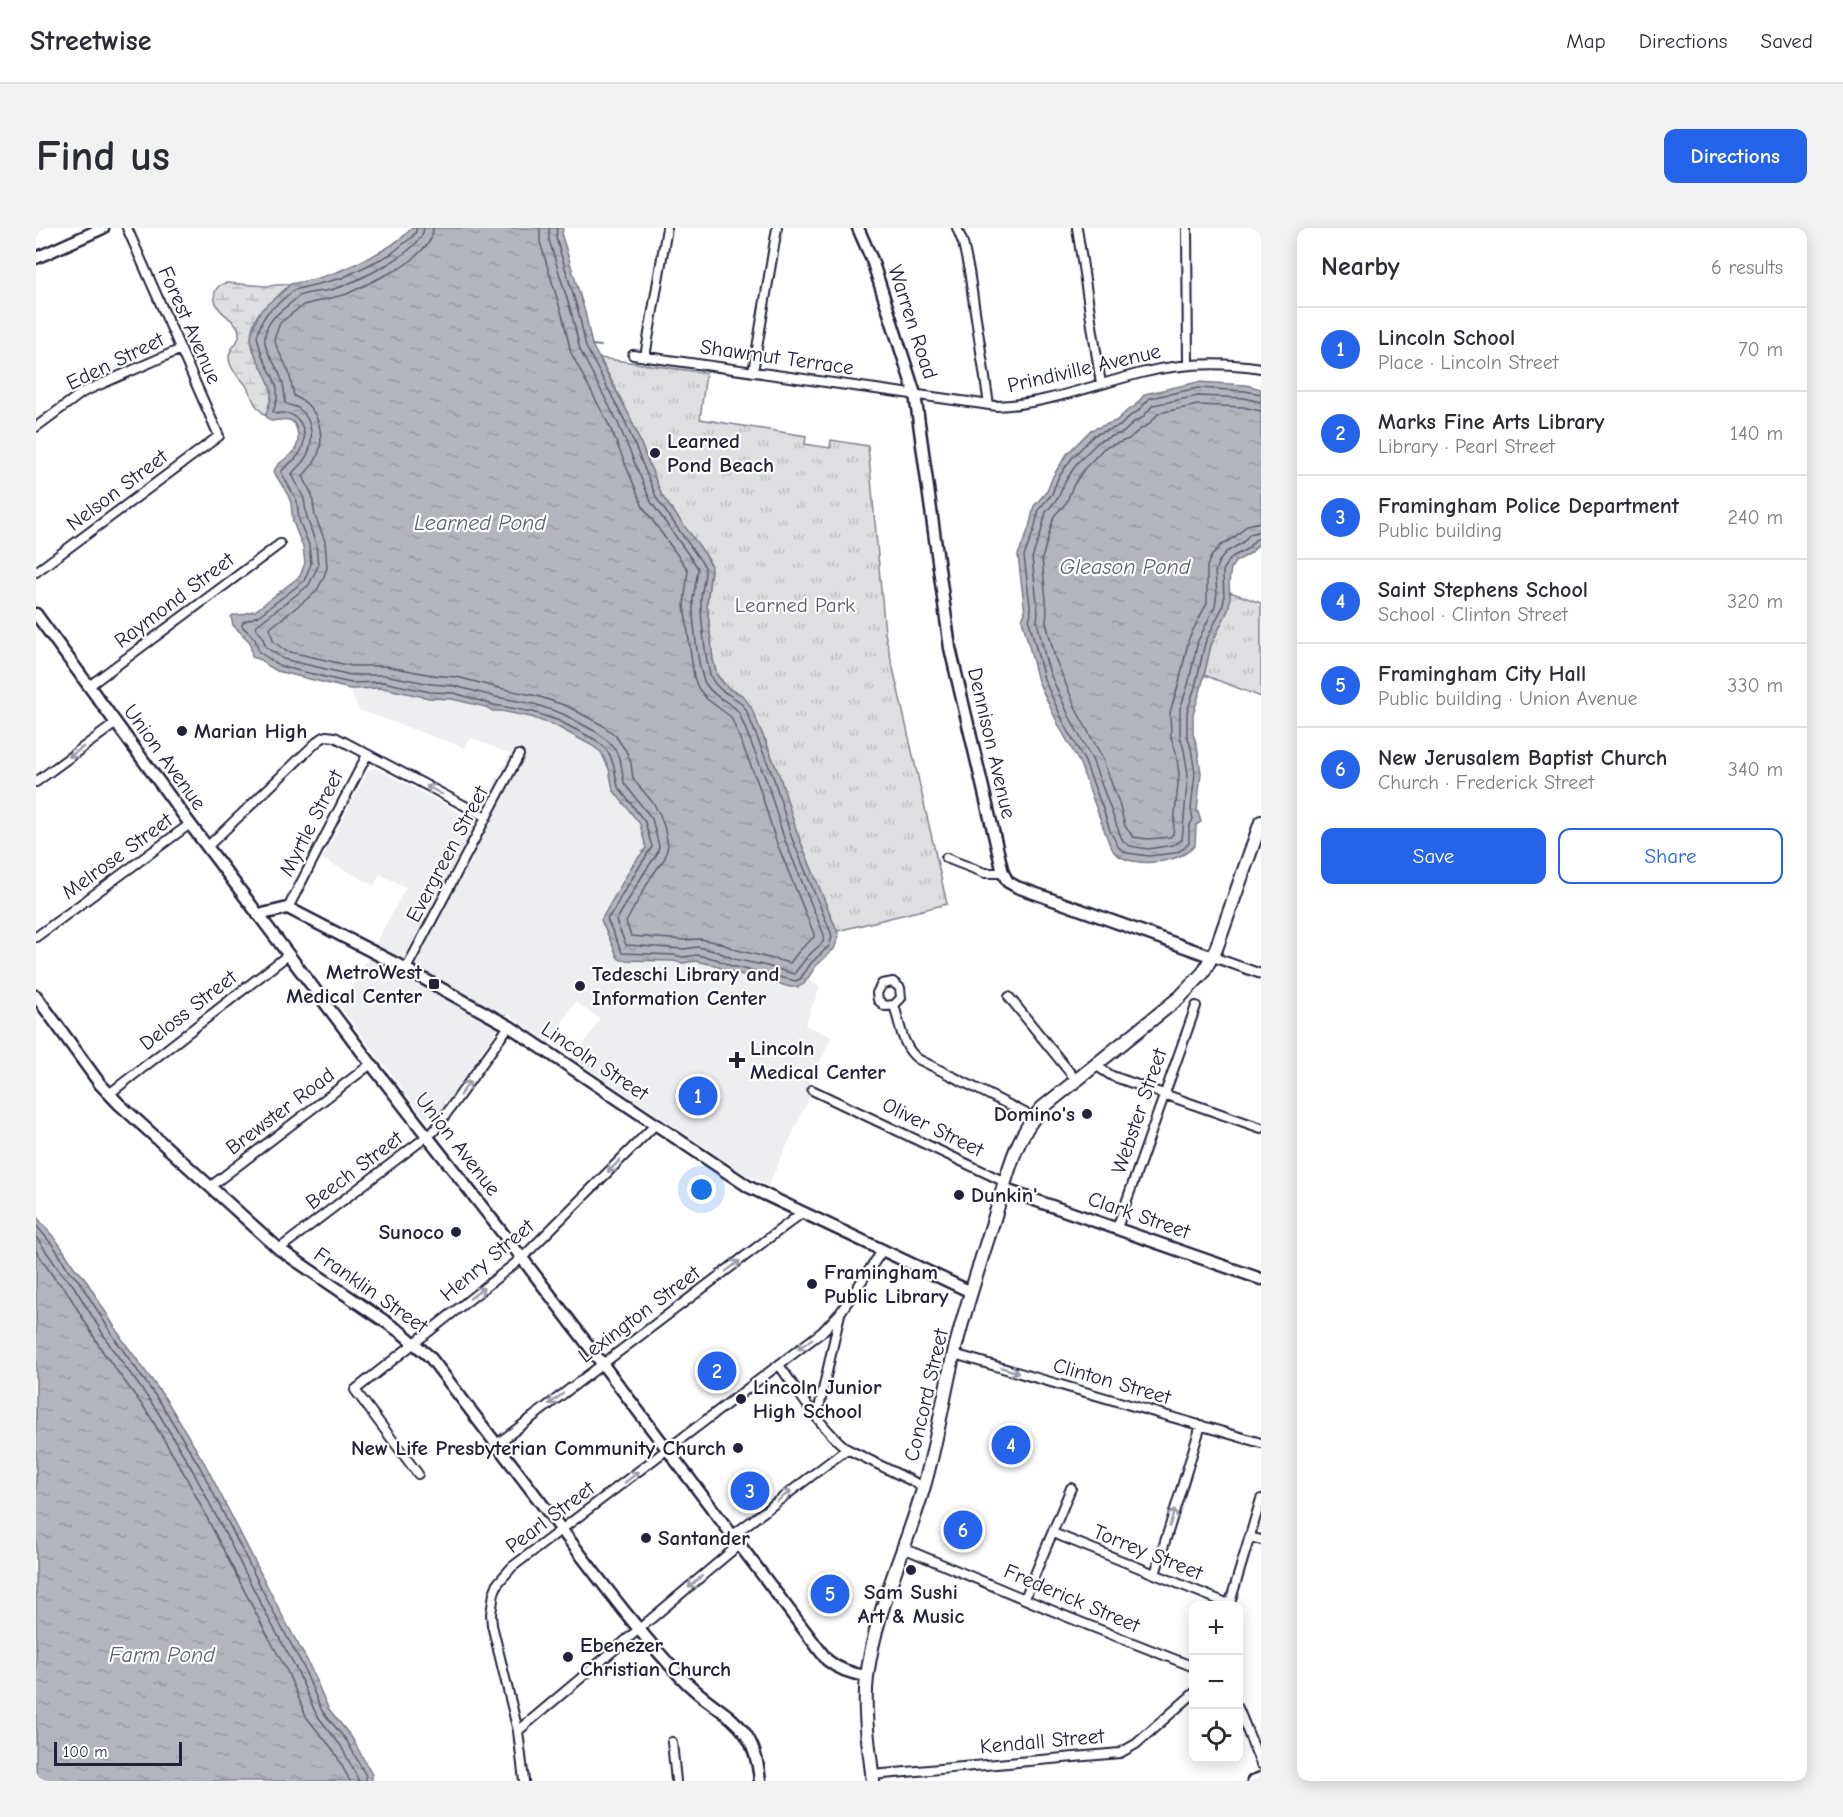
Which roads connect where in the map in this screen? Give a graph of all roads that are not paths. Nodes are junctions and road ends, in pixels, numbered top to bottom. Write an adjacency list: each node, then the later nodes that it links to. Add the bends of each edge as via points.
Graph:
1 (103, 228): 9 (street)
2 (127, 228): 10 (street, Forest Avenue)
3 (667, 228): 12 (street)
4 (777, 228): 15 (street)
5 (858, 228): 17 (street, Warren Road)
6 (957, 228): 18 (street, via 969,271)
7 (1077, 228): 16 (street)
8 (1187, 228): 13 (street)
9 (36, 258)
10 (181, 349): 19 (street, Eden Street, via 83,392); 20 (street, Forest Avenue)
11 (633, 356): 12 (street, Shawmut Terrace)
12 (645, 357): 15 (street, Shawmut Terrace)
13 (1188, 365): 14 (street, Prindiville Avenue); 16 (street, Prindiville Avenue)
14 (1261, 368)
15 (753, 372): 17 (street, Shawmut Terrace)
16 (1101, 384): 18 (street, Prindiville Avenue, via 1049,398)
17 (915, 394): 18 (street, Prindiville Avenue); 34 (street, Dennison Avenue, via 950,648)
18 (989, 405)
19 (36, 427)
20 (219, 436): 22 (street, Nelson Street)
21 (280, 544): 24 (street, Raymond Street)
22 (36, 572)
23 (36, 614): 24 (street, Union Avenue)
24 (89, 686): 25 (street, Union Avenue)
25 (116, 723): 28 (street, one-way to 28); 31 (street, Union Avenue)
26 (367, 755): 29 (street, one-way to 26); 32 (street, via 331,736 318,740); 35 (street, Myrtle Street)
27 (519, 755): 29 (street, Evergreen Street)
28 (36, 782)
29 (486, 817): 40 (street, Evergreen Street)
30 (1261, 822): 39 (main road, Concord Street)
31 (190, 824): 32 (street, Union Avenue); 37 (street, Melrose Street)
32 (207, 848): 36 (street, Union Avenue)
33 (946, 858): 34 (street, via 985,873)
34 (1003, 873): 39 (street, via 1017,887)
35 (288, 908): 36 (street); 40 (street, Lincoln Street)
36 (258, 915): 38 (street, Union Avenue)
37 (36, 937)
38 (288, 955): 47 (street, Union Avenue); 51 (street, Deloss Street)
39 (1213, 957): 41 (street); 48 (main road, Concord Street, via 1180,997)
40 (406, 969): 46 (street, Lincoln Street)
41 (1261, 974)
42 (36, 996): 51 (street, Franklin Street)
43 (1009, 997): 49 (street)
44 (894, 1005): 53 (street, via 906,1047 918,1059)
45 (1196, 1006): 52 (street, Webster Street)
46 (508, 1026): 54 (street, Lincoln Street); 56 (street, Beech Street, one-way to 46)
47 (371, 1064): 56 (street, Union Avenue); 58 (street, Brewster Road)
48 (1095, 1065): 49 (main road, Concord Street); 52 (street, via 1112,1076)
49 (1076, 1080): 53 (main road, Concord Street)
50 (812, 1090): 57 (street, Oliver Street)
51 (109, 1094): 58 (street, Franklin Street)
52 (1164, 1094): 55 (street); 60 (street, Webster Street)
53 (1033, 1118): 57 (main road, Concord Street, via 1016,1149)
54 (655, 1125): 59 (street, Lincoln Street, via 735,1179); 63 (street, Henry Street, one-way to 63)
55 (1261, 1128)
56 (428, 1137): 61 (street, Beech Street); 63 (street, Union Avenue)
57 (1004, 1185): 60 (street, Clark Street); 65 (main road, Concord Street)
58 (211, 1186): 61 (street, Franklin Street)
59 (802, 1213): 62 (street, Lincoln Street); 69 (street, Lexington Street, one-way to 59)
60 (1118, 1228): 64 (street, Clark Street)
61 (279, 1249): 67 (street, Franklin Street)
62 (882, 1251): 65 (street, Lincoln Street); 66 (street, Pearl Street)
63 (522, 1258): 67 (street, Henry Street, one-way to 63); 69 (street, Union Avenue)
64 (1261, 1279)
65 (971, 1292): 68 (main road, Concord Street)
66 (840, 1313): 70 (street, Pearl Street, one-way to 70); 71 (street)
67 (414, 1342): 74 (street, Franklin Street); 77 (street, Henry Street, via 355,1390)
68 (954, 1354): 72 (street, Clinton Street, one-way to 72); 78 (main road, Concord Street)
69 (602, 1364): 74 (street, Lexington Street, one-way to 74); 76 (street, Union Avenue)
70 (779, 1365): 71 (street); 76 (street, Pearl Street)
71 (817, 1417): 75 (street)
72 (1201, 1425): 73 (street, Clinton Street); 87 (street, one-way to 72)
73 (1261, 1443)
74 (497, 1444): 81 (street, Franklin Street)
75 (847, 1449): 78 (street); 84 (street, one-way to 75)
76 (667, 1450): 81 (street, Pearl Street, one-way to 76); 84 (street, Union Avenue)
77 (418, 1474)
78 (924, 1486): 86 (main road, Concord Street)
79 (1071, 1488): 82 (street)
80 (1261, 1499): 83 (street)
81 (562, 1530): 91 (street, Franklin Street); 96 (street, Pearl Street, via 512,1567 494,1593 492,1625)
82 (1053, 1533): 87 (street, Torrey Street); 88 (street)
83 (1250, 1537): 85 (street); 90 (street)
84 (736, 1540): 91 (street, one-way to 91); 93 (street, Union Avenue, via 827,1660 847,1672)
85 (1261, 1540)
86 (903, 1548): 88 (street, Frederick Street); 93 (main road, Concord Street)
87 (1155, 1574): 89 (street, Torrey Street)
88 (1025, 1598): 92 (street, Frederick Street)
89 (1219, 1601)
90 (1230, 1601)
91 (639, 1630): 96 (street); 103 (street, Franklin Street, via 689,1685 742,1729 754,1748)
92 (1189, 1665)
93 (867, 1676): 99 (main road, Concord Street)
94 (1189, 1697): 99 (street, Kendall Street, via 1136,1744 1120,1753)
95 (1239, 1709): 98 (street)
96 (518, 1731): 101 (street, Pearl Street)
97 (672, 1742): 102 (street)
98 (1261, 1764)
99 (872, 1778)
100 (1261, 1778): 104 (street)
101 (524, 1781)
102 (676, 1781)
103 (760, 1781)
104 (1253, 1781)

